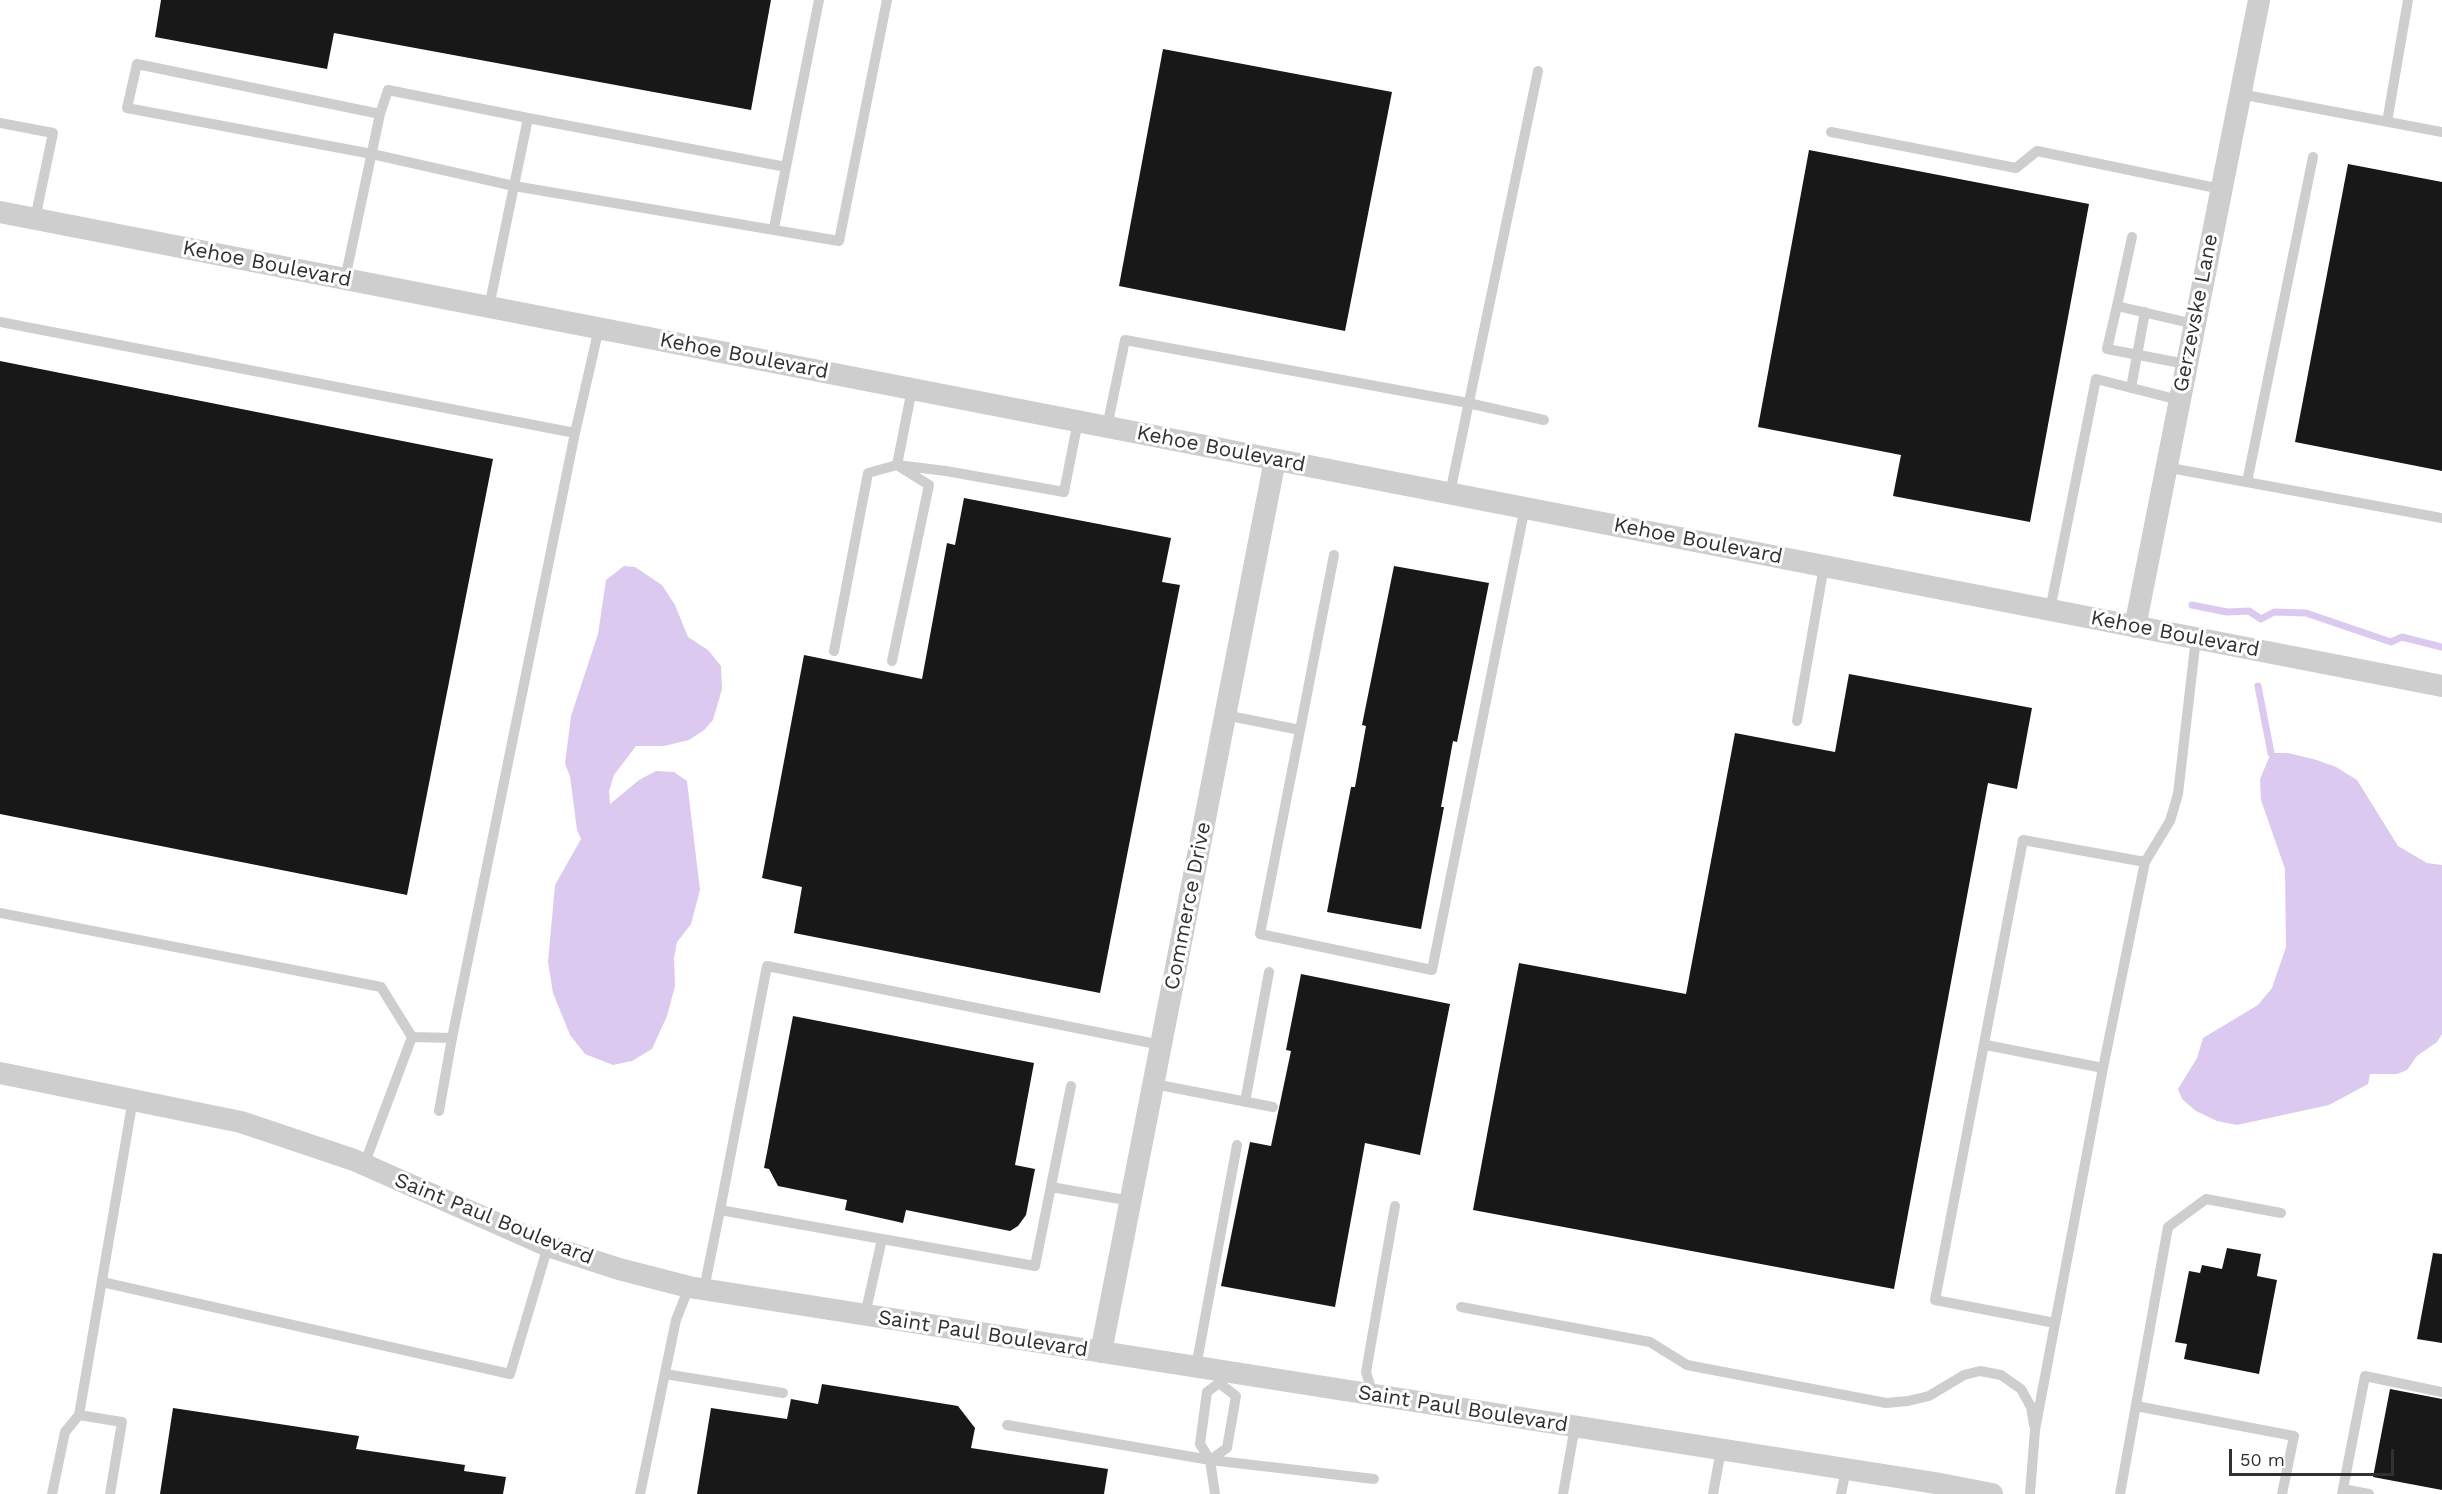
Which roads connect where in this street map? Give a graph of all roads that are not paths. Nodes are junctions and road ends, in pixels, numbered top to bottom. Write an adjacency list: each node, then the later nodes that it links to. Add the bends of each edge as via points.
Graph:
1 (819, 0): 15 (lane)
2 (887, 0): 20 (lane, via 839,241)
3 (2259, 0): 6 (street, Gerzevske Lane)
4 (2408, 0): 9 (lane)
5 (1538, 71): 34 (lane)
6 (2240, 94): 9 (lane); 17 (street, Gerzevske Lane)
7 (380, 114): 8 (lane, via 388,90); 13 (lane); 13 (lane, via 137,64 127,108)
8 (528, 118): 15 (lane); 16 (lane)
9 (2387, 122): 12 (lane)
10 (0, 123): 19 (lane, via 52,133)
11 (1831, 132): 17 (lane, via 2016,168 2037,150)
12 (2442, 132)
13 (372, 154): 16 (lane); 22 (lane)
14 (2313, 157): 42 (lane)
15 (786, 167): 20 (lane)
16 (514, 186): 20 (lane); 24 (lane)
17 (2221, 189): 27 (street, Gerzevske Lane)
18 (0, 212): 19 (street, Kehoe Boulevard)
19 (35, 219): 22 (street, Kehoe Boulevard)
20 (774, 228)
21 (2132, 237): 23 (lane)
22 (345, 279): 24 (street, Kehoe Boulevard)
23 (2117, 306): 25 (lane); 29 (lane, via 2107,349)
24 (489, 307): 28 (street, Kehoe Boulevard)
25 (2145, 312): 27 (lane); 29 (lane)
26 (0, 322): 38 (lane)
27 (2194, 324): 30 (street, Gerzevske Lane)
28 (599, 328): 32 (street, Kehoe Boulevard); 38 (lane)
29 (2138, 355): 30 (lane); 31 (lane)
30 (2186, 364): 33 (street, Gerzevske Lane)
31 (2131, 388): 33 (lane); 48 (lane, via 2096,379)
32 (912, 389): 36 (street, Kehoe Boulevard); 40 (lane)
33 (2179, 400): 41 (street, Gerzevske Lane)
34 (1468, 403): 35 (lane); 37 (lane, via 1125,340); 43 (lane)
35 (1544, 420)
36 (1078, 422): 37 (street, Kehoe Boulevard); 40 (lane, via 1064,492)
37 (1107, 427): 39 (street, Kehoe Boulevard)
38 (575, 433): 61 (lane)
39 (1275, 460): 43 (street, Kehoe Boulevard); 54 (street, Commerce Drive)
40 (897, 465): 51 (lane, via 868,473); 52 (lane, via 930,485)
41 (2165, 467): 42 (lane); 49 (street, Gerzevske Lane)
42 (2247, 482): 45 (lane)
43 (1450, 493): 44 (street, Kehoe Boulevard)
44 (1525, 507): 47 (street, Kehoe Boulevard); 56 (lane, via 1432,970 1260,934)
45 (2442, 518)
46 (1334, 555): 56 (lane)
47 (1824, 566): 48 (street, Kehoe Boulevard); 55 (lane)
48 (2050, 610): 49 (street, Kehoe Boulevard)
49 (2135, 627): 50 (street, Kehoe Boulevard)
50 (2196, 638): 53 (street, Kehoe Boulevard); 57 (lane, via 2178,794 2170,820)
51 (834, 651)
52 (892, 661)
53 (2442, 686)
54 (1225, 715): 56 (lane); 62 (street, Commerce Drive)
55 (1797, 721)
56 (1300, 730)
57 (2145, 862): 63 (lane, via 2024,840); 64 (lane)
58 (0, 913): 60 (lane, via 381,987)
59 (1269, 972): 69 (lane)
60 (412, 1036): 61 (lane); 73 (lane)
61 (452, 1038): 71 (lane)
62 (1161, 1045): 66 (street, Commerce Drive); 77 (lane, via 767,966)
63 (1986, 1045): 64 (lane); 85 (lane, via 1935,1300)
64 (2103, 1068): 85 (lane)
65 (0, 1073): 68 (street, Saint Paul Boulevard)
66 (1154, 1084): 69 (lane); 75 (street, Commerce Drive)
67 (1071, 1086): 74 (lane)
68 (133, 1099): 73 (street, Saint Paul Boulevard, via 241,1122); 81 (lane)
69 (1245, 1102): 70 (lane)
70 (1273, 1107)
71 (439, 1111)
72 (1237, 1145): 87 (lane)
73 (364, 1165): 80 (street, Saint Paul Boulevard)
74 (1051, 1187): 75 (lane); 79 (lane, via 1035,1266)
75 (1131, 1201): 86 (street, Commerce Drive)
76 (1395, 1206): 92 (lane, via 1366,1372)
77 (720, 1210): 79 (lane); 82 (lane)
78 (2281, 1213): 93 (lane, via 2206,1199 2168,1227)
79 (882, 1239): 84 (lane)
80 (548, 1246): 81 (lane, via 510,1374); 82 (street, Saint Paul Boulevard)
81 (102, 1282): 94 (lane)
82 (697, 1288): 84 (street, Saint Paul Boulevard); 88 (lane, via 676,1320)
83 (1461, 1307): 97 (lane, via 1650,1342 1687,1365 1886,1403 1929,1396 1964,1375 1980,1371 2001,1375 2021,1389 2031,1407)
84 (865, 1315): 86 (street, Saint Paul Boulevard)
85 (2055, 1323): 97 (lane)
86 (1101, 1352): 87 (street, Saint Paul Boulevard)
87 (1196, 1367): 89 (street, Saint Paul Boulevard)
88 (665, 1374): 91 (lane); 105 (lane)
89 (1220, 1377): 92 (street, Saint Paul Boulevard); 99 (lane, via 1207,1392 1200,1444); 99 (lane, via 1236,1396 1227,1448)
90 (2442, 1392): 102 (lane, via 2366,1377)
91 (783, 1393)
92 (1373, 1395): 96 (street, Saint Paul Boulevard)
93 (2136, 1406): 112 (lane); 113 (lane, via 2294,1436)
94 (79, 1414): 103 (lane, via 65,1432); 104 (lane, via 122,1422)
95 (1006, 1425): 99 (lane)
96 (1575, 1426): 98 (street, Saint Paul Boulevard); 107 (lane)
97 (2036, 1430): 111 (lane)
98 (1720, 1449): 100 (street, Saint Paul Boulevard); 108 (lane)
99 (1210, 1460): 101 (lane); 106 (lane)
100 (1846, 1469): 109 (lane); 110 (street, Saint Paul Boulevard)
101 (1374, 1479)
102 (2342, 1492): 114 (lane)
103 (52, 1494)
104 (110, 1494)
105 (640, 1494)
106 (1215, 1494)
107 (1563, 1494)
108 (1713, 1494)
109 (1841, 1494)
110 (1992, 1494)
111 (2030, 1494)
112 (2120, 1494)
113 (2282, 1494)
114 (2370, 1494)

